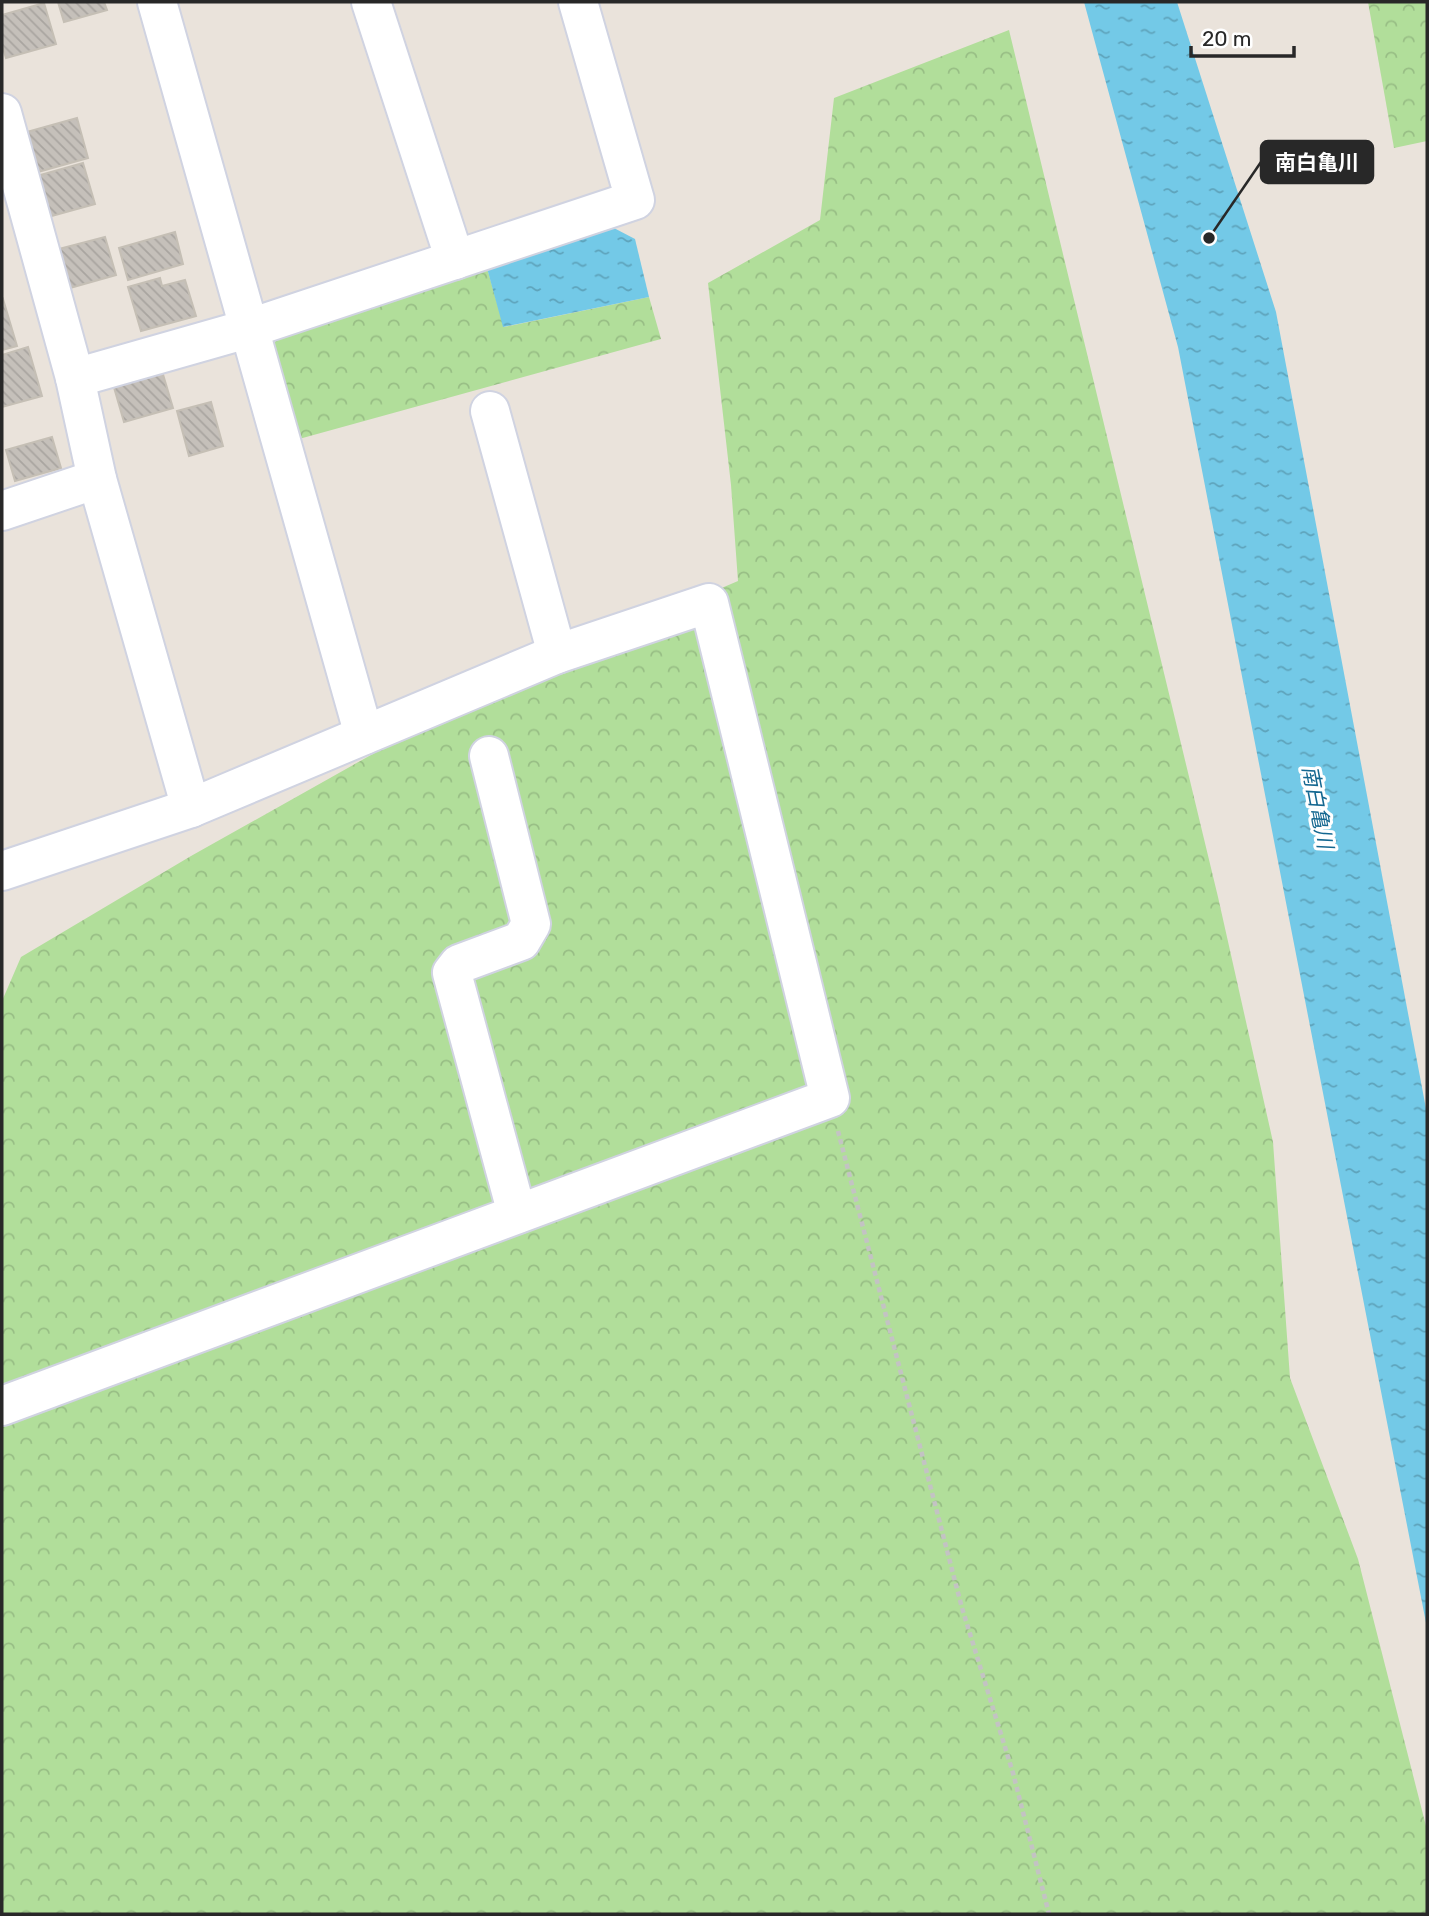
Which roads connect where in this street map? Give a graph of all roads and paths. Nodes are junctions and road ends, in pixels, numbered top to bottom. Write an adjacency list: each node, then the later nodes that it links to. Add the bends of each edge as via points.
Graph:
1 (157, 2): 6 (street)
2 (371, 2): 5 (street)
3 (578, 2): 5 (street, via 635,200)
4 (2, 113): 7 (street)
5 (455, 260): 6 (street)
6 (247, 329): 7 (street); 12 (street)
7 (75, 378): 9 (street)
8 (490, 411): 11 (street)
9 (97, 479): 10 (street); 14 (street)
10 (2, 511)
11 (557, 654): 12 (street); 16 (street, via 709,603)
12 (364, 735): 14 (street)
13 (489, 757): 17 (street, via 531,924 522,942 459,964 452,973)
14 (191, 808): 15 (street)
15 (3, 867)
16 (830, 1098): 17 (street); 19 (path, via 962,1608 1013,1773)
17 (517, 1214): 18 (street)
18 (2, 1406)
19 (1049, 1914)

